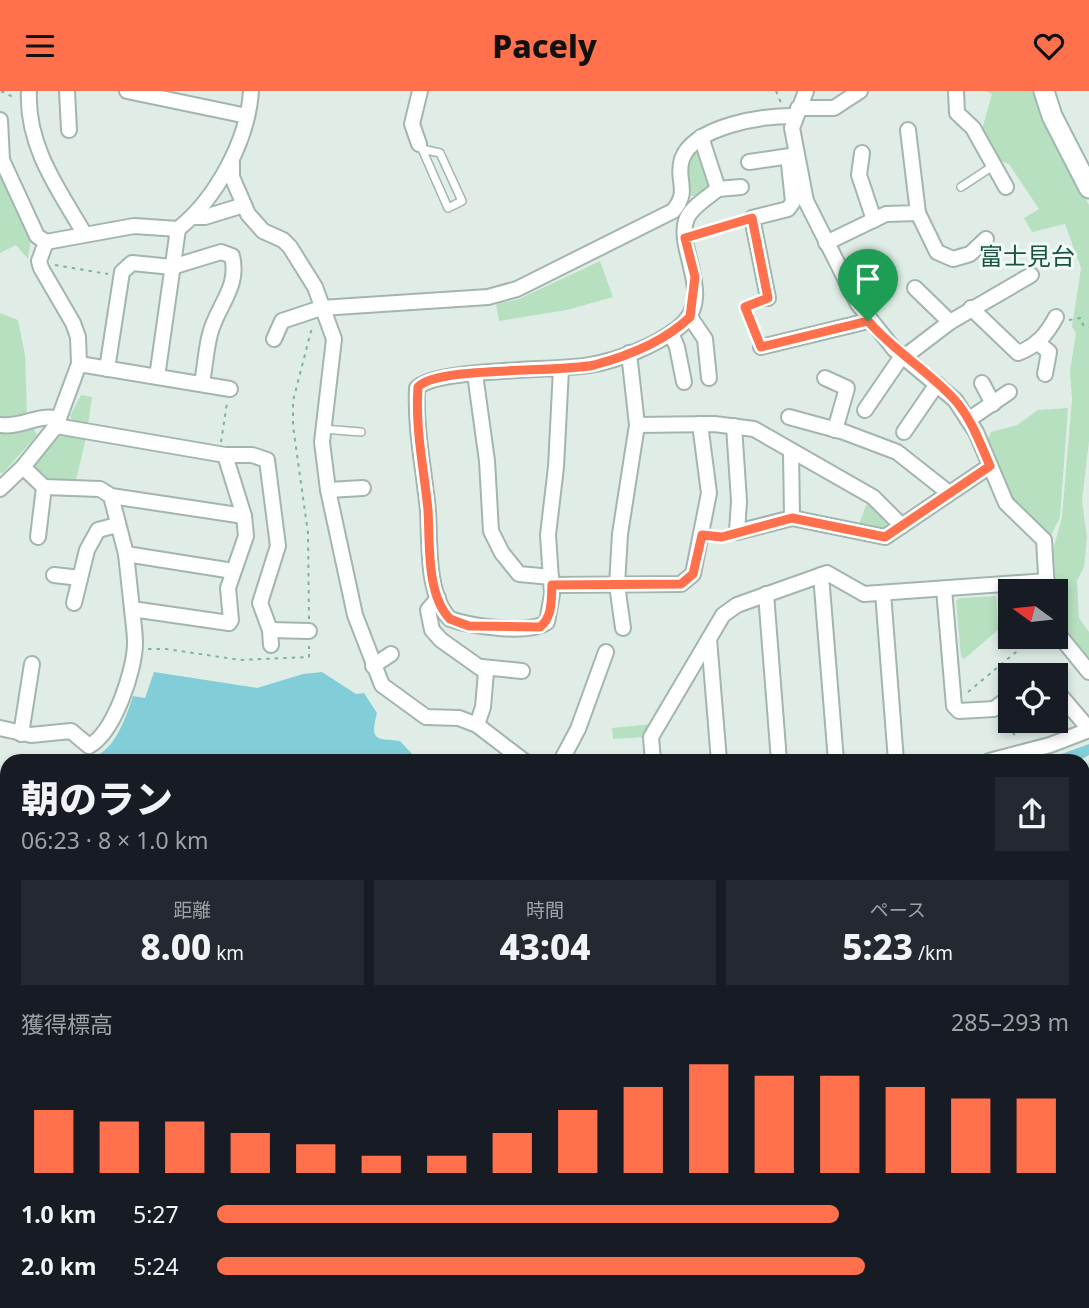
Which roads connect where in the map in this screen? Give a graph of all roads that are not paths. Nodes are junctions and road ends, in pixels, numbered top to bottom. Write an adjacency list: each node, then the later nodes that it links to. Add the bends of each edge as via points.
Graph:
1 (67, 91): 13 (street)
2 (127, 91): 11 (street)
3 (251, 91): 11 (street)
4 (420, 91): 16 (street, via 412,131)
5 (806, 91): 10 (street)
6 (860, 91): 10 (street, via 834,108)
7 (956, 91): 21 (street, via 957,113 973,128)
8 (1044, 91): 25 (street)
9 (29, 98): 32 (street, via 46,169)
10 (797, 112): 15 (street, via 709,131); 18 (street, via 792,128)
11 (247, 116): 20 (street)
12 (0, 120): 34 (street, via 2,160 37,236)
13 (69, 130)
14 (908, 130): 28 (street)
15 (701, 137): 26 (street); 40 (street, via 682,160 684,191 673,211 517,289 488,297)
16 (420, 147): 16 (lane, via 440,153 462,201 448,208)
17 (862, 153): 30 (street, via 859,175)
18 (794, 156): 19 (street); 35 (street, via 806,201); 39 (street, via 789,164 793,202 788,209 752,218)
19 (749, 162)
20 (232, 163): 27 (street, via 232,177); 29 (street)
21 (994, 165): 23 (lane); 24 (street)
22 (741, 187): 26 (street)
23 (961, 187)
24 (1006, 187)
25 (1089, 188)
26 (718, 189): 42 (street, via 689,214 685,238 695,277)
27 (244, 205): 29 (street); 40 (street, via 263,231 290,247 315,287)
28 (918, 213): 30 (street, via 886,214); 33 (street, via 937,252 953,259 970,254)
29 (193, 217): 31 (street)
30 (874, 220): 35 (street)
31 (178, 229): 32 (street, via 134,226); 36 (street)
32 (84, 233): 34 (street)
33 (986, 239)
34 (46, 242): 52 (street, via 39,261 73,323)
35 (826, 243): 44 (street)
36 (172, 267): 53 (street, via 132,263 121,276); 57 (street); 61 (street, via 220,252 232,256 231,287 210,332)
37 (1031, 275): 41 (street)
38 (915, 288): 45 (street)
39 (768, 298)
40 (321, 308): 47 (street, via 282,321); 76 (street, via 335,349)
41 (971, 308): 45 (street); 48 (street, via 1018,353)
42 (690, 317): 46 (street); 58 (street, via 705,339)
43 (1056, 317): 48 (street)
44 (868, 321): 49 (street); 51 (street)
45 (950, 322): 51 (street)
46 (671, 333): 50 (street); 60 (street)
47 (274, 339)
48 (1037, 342): 56 (street, via 1049,352)
49 (761, 347)
50 (629, 353): 54 (street); 74 (street)
51 (903, 357): 63 (street); 68 (street)
52 (79, 364): 53 (street); 71 (street)
53 (107, 369): 57 (street)
54 (561, 369): 55 (street); 103 (street, via 548,535)
55 (475, 374): 103 (street, via 491,531 519,574); 109 (street, via 422,382 418,387 417,441)
56 (1045, 375)
57 (157, 377): 61 (street)
58 (709, 377)
59 (825, 378): 66 (street, via 847,388)
60 (684, 382)
61 (202, 383): 64 (street)
62 (982, 383): 67 (street)
63 (937, 384): 70 (street); 79 (street)
64 (229, 392)
65 (1009, 392): 67 (street)
66 (843, 401): 68 (lane); 77 (street)
67 (993, 404): 70 (street)
68 (866, 410)
69 (789, 417): 77 (street)
70 (968, 420): 82 (street)
71 (58, 422): 73 (street, via 47,415 15,427); 81 (street); 83 (street)
72 (700, 424): 74 (street); 75 (street); 95 (street, via 709,493)
73 (0, 425)
74 (637, 425): 104 (street)
75 (734, 426): 80 (street, via 754,429); 94 (street)
76 (323, 429): 78 (lane); 87 (street)
77 (835, 430): 88 (street, via 897,452)
78 (360, 432)
79 (904, 432)
80 (791, 451): 91 (street); 93 (street, via 873,497)
81 (225, 455): 90 (street); 113 (street, via 267,460 278,545 260,603 270,638)
82 (990, 466): 88 (street); 102 (street, via 1011,510 1044,540)
83 (23, 467): 84 (street); 86 (street)
84 (44, 488): 89 (street, via 100,489); 96 (street)
85 (363, 488): 87 (street)
86 (0, 489)
87 (328, 490): 119 (street, via 355,615)
88 (950, 493): 93 (street)
89 (111, 496): 90 (street); 92 (street)
90 (244, 516): 98 (street, via 246,536)
91 (792, 518): 93 (street, via 885,537); 94 (street)
92 (117, 526): 97 (street); 101 (street, via 98,530)
93 (902, 526)
94 (737, 532): 95 (lane, via 722,537)
95 (702, 535): 104 (street, via 693,574 681,584)
96 (38, 537)
97 (126, 554): 98 (street); 111 (street)
98 (233, 571): 111 (street, via 228,589 229,623)
99 (54, 575): 101 (street)
100 (821, 575): 107 (street, via 827,573 864,594); 108 (street); 134 (street)
101 (80, 579): 110 (street)
102 (1047, 579)
103 (551, 581): 104 (street); 109 (street, via 547,622 532,628 469,626 450,619)
104 (617, 585): 112 (street)
105 (998, 587): 106 (street)
106 (944, 589): 107 (street); 124 (street, via 954,706 959,711)
107 (883, 593): 135 (street)
108 (766, 594): 114 (street, via 723,615); 133 (street)
109 (438, 598): 120 (street, via 428,610 432,630)
110 (74, 603)
111 (132, 609): 128 (street, via 134,650 120,701 98,741 84,744 71,731)
112 (623, 628)
113 (309, 631)
114 (709, 639): 131 (street, via 651,737); 132 (street)
115 (1068, 646): 122 (street)
116 (606, 652): 130 (street)
117 (391, 655): 119 (street)
118 (32, 664): 128 (street)
119 (373, 666): 125 (street, via 386,690 420,714)
120 (482, 667): 121 (street); 125 (street, via 486,687)
121 (522, 671)
122 (1089, 672)
123 (1068, 704): 127 (street)
124 (998, 706)
125 (477, 725): 129 (street)
126 (0, 729): 128 (street)
127 (1089, 729): 136 (street)
128 (21, 734)
129 (515, 754)
130 (565, 754)
131 (652, 754)
132 (718, 754)
133 (778, 754)
134 (835, 754)
135 (895, 754)
136 (1016, 754)

